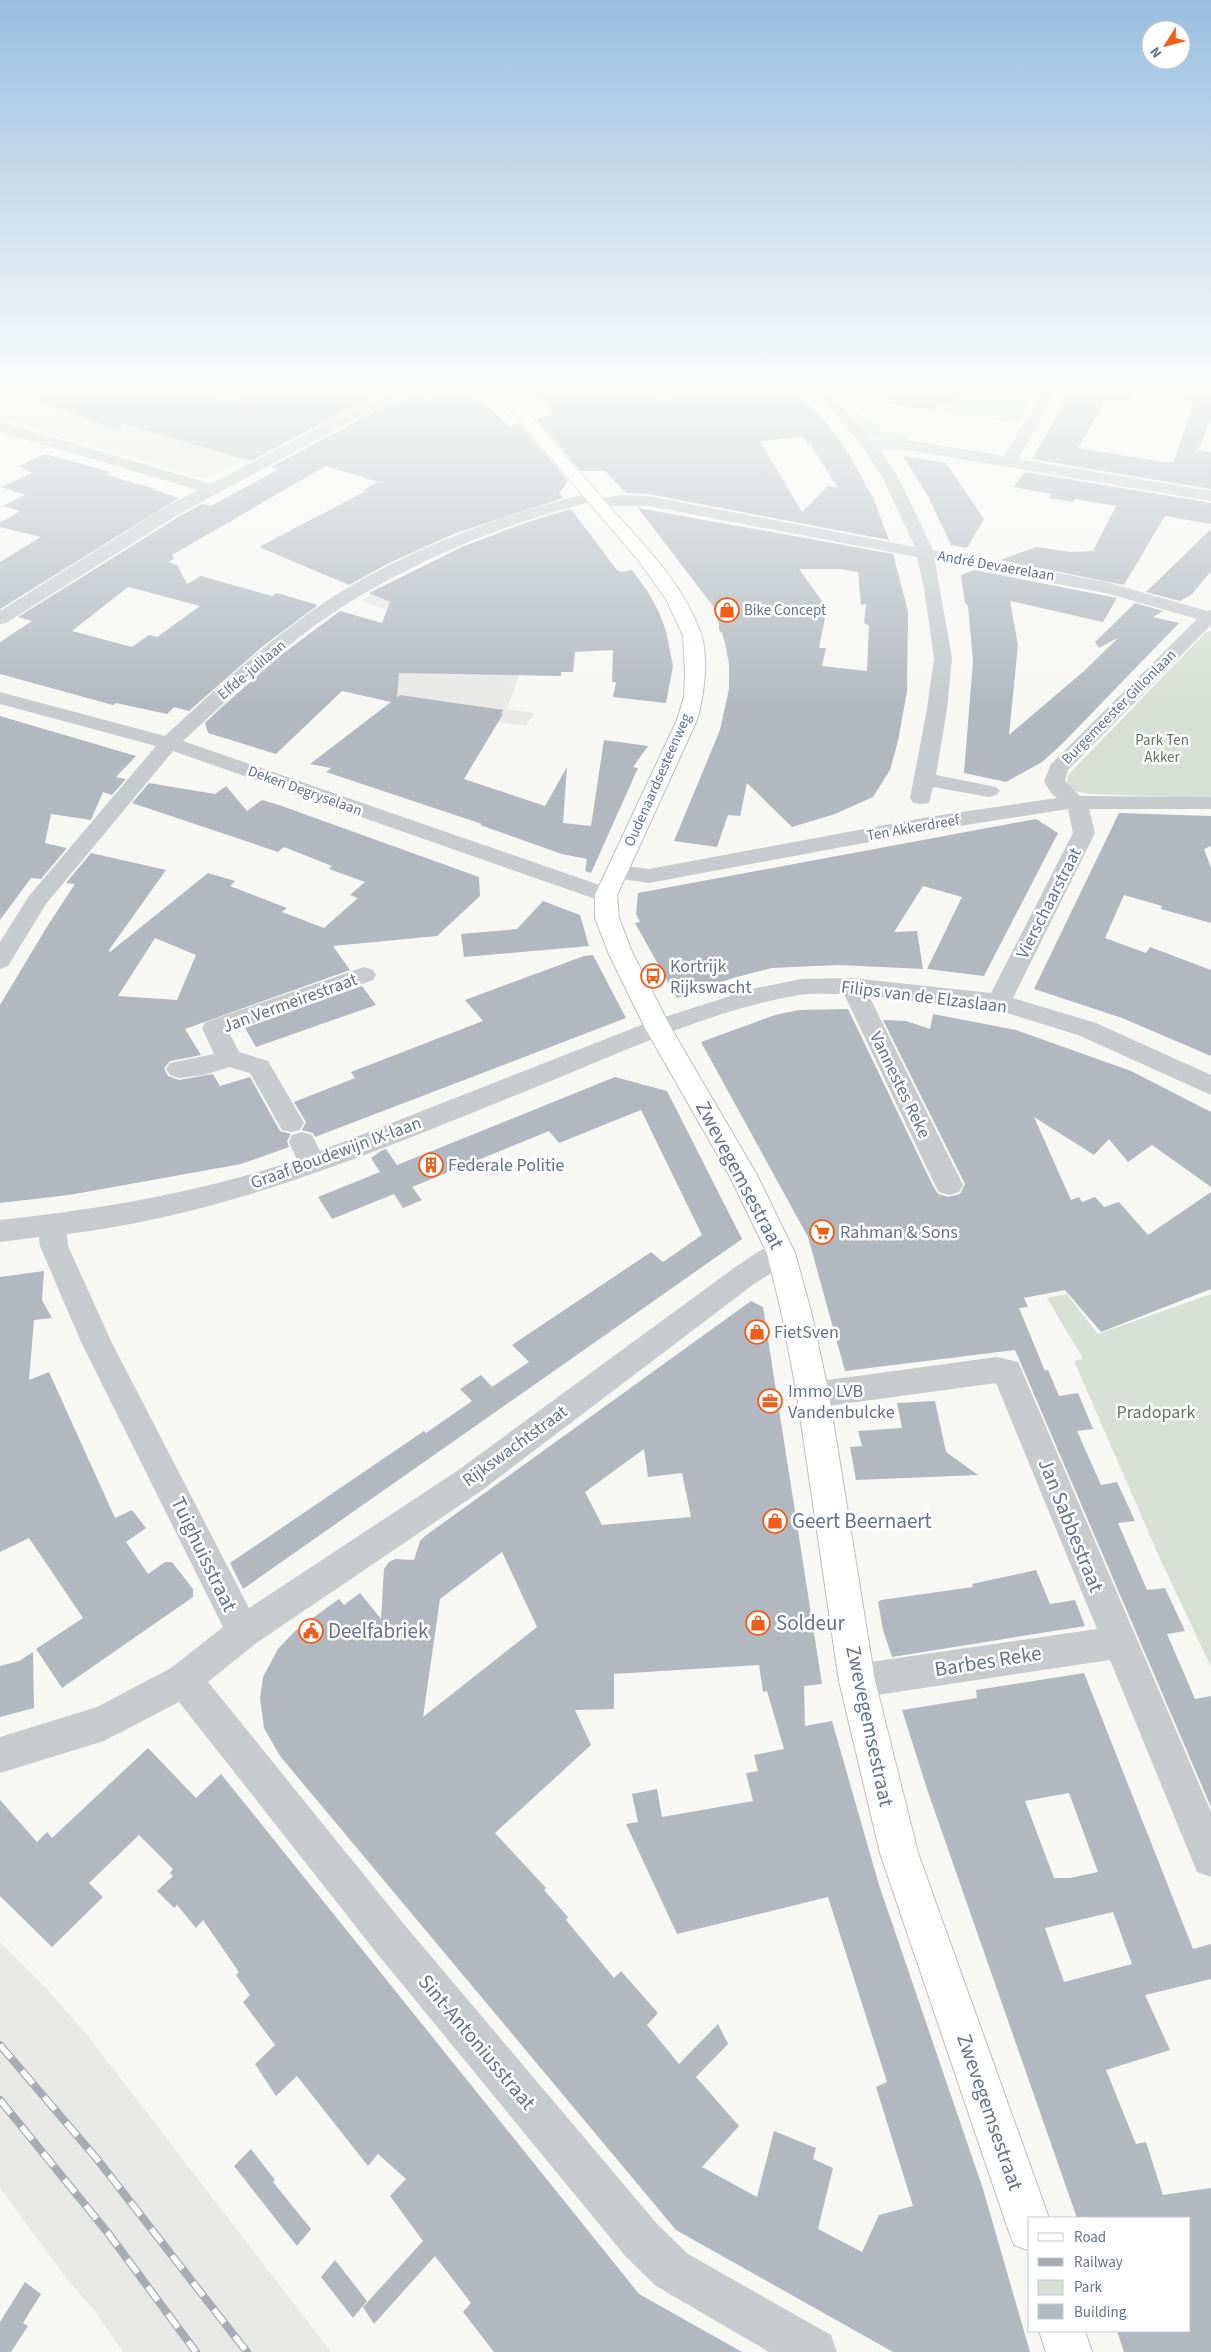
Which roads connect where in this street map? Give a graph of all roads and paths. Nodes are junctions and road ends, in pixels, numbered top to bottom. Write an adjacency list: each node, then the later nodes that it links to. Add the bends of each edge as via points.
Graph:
1 (212, 489): 9 (street, via 96,556)
2 (587, 489): 6 (main road, Oudenaardsesteenweg)
3 (896, 489): 7 (street)
4 (1168, 489): 5 (street)
5 (1211, 496)
6 (597, 500): 7 (street, André Devaerelaan, via 648,501); 11 (street, Elfde-julilaan, via 555,506 509,521 406,564 335,604 259,661); 15 (main road, Oudenaardsesteenweg, via 674,598 692,635 695,658 694,698 687,720)
7 (925, 554): 8 (street, André Devaerelaan, via 1071,580); 12 (street, via 935,596 942,658 932,744 922,788)
8 (1210, 617): 13 (street, Burgemeester Gillonlaan, via 1058,768 1054,777 1056,786)
9 (0, 619)
10 (0, 698): 11 (street, Deken Degryselaan)
11 (170, 743): 16 (street, Deken Degryselaan); 17 (street, Elfde-julilaan, via 37,901)
12 (989, 791)
13 (1074, 802): 14 (street, Ten Akkerdreef); 15 (street, Ten Akkerdreef, via 928,824 649,876); 20 (street, Vierschaarstraat, via 1083,818 1084,833)
14 (1211, 803)
15 (617, 872): 16 (main road, Oudenaardsesteenweg)
16 (606, 895): 21 (main road, Oudenaardsesteenweg, via 607,918 616,942)
17 (0, 961)
18 (364, 975): 22 (street, Jan Vermeirestraat, via 215,1028)
19 (852, 986): 20 (street, Filips van de Elzaslaan); 21 (street, Filips van de Elzaslaan, via 801,987 752,997); 26 (street, Vannestes Reke)
20 (999, 1002): 24 (street, Filips van de Elzaslaan, via 1087,1029)
21 (658, 1028): 25 (street, Graaf Boudewijn IX-laan); 29 (main road, Zwevegemsestraat, via 743,1175)
22 (229, 1058): 23 (street, Jan Vermeirestraat, via 204,1066); 25 (street, Jan Vermeirestraat, via 259,1067)
23 (179, 1068)
24 (1211, 1086)
25 (302, 1143): 27 (street, Graaf Boudewijn IX-laan, via 222,1194 134,1214)
26 (949, 1185)
27 (52, 1226): 28 (street, Graaf Boudewijn IX-laan); 31 (street, Tuighuisstraat, via 54,1246 96,1342)
28 (0, 1231)
29 (781, 1252): 30 (main road, Zwevegemsestraat); 31 (street, Rijkswachtstraat, via 744,1276 469,1481)
30 (813, 1395): 32 (street, Jan Sabbestraat, via 1007,1371); 34 (main road, Zwevegemsestraat)
31 (243, 1632): 33 (street, Tuighuisstraat)
32 (1119, 1642): 34 (street, Barbes Reke); 36 (street, Jan Sabbestraat)
33 (184, 1680): 35 (street, Tuighuisstraat, via 104,1723); 39 (street, Sint-Antoniusstraat, via 389,1937 642,2241 672,2270)
34 (857, 1681): 37 (main road, Zwevegemsestraat, via 899,1853)
35 (0, 1755)
36 (1211, 1858)
37 (1028, 2223)
38 (1062, 2332): 40 (main road)
39 (814, 2352)
40 (1069, 2352)

